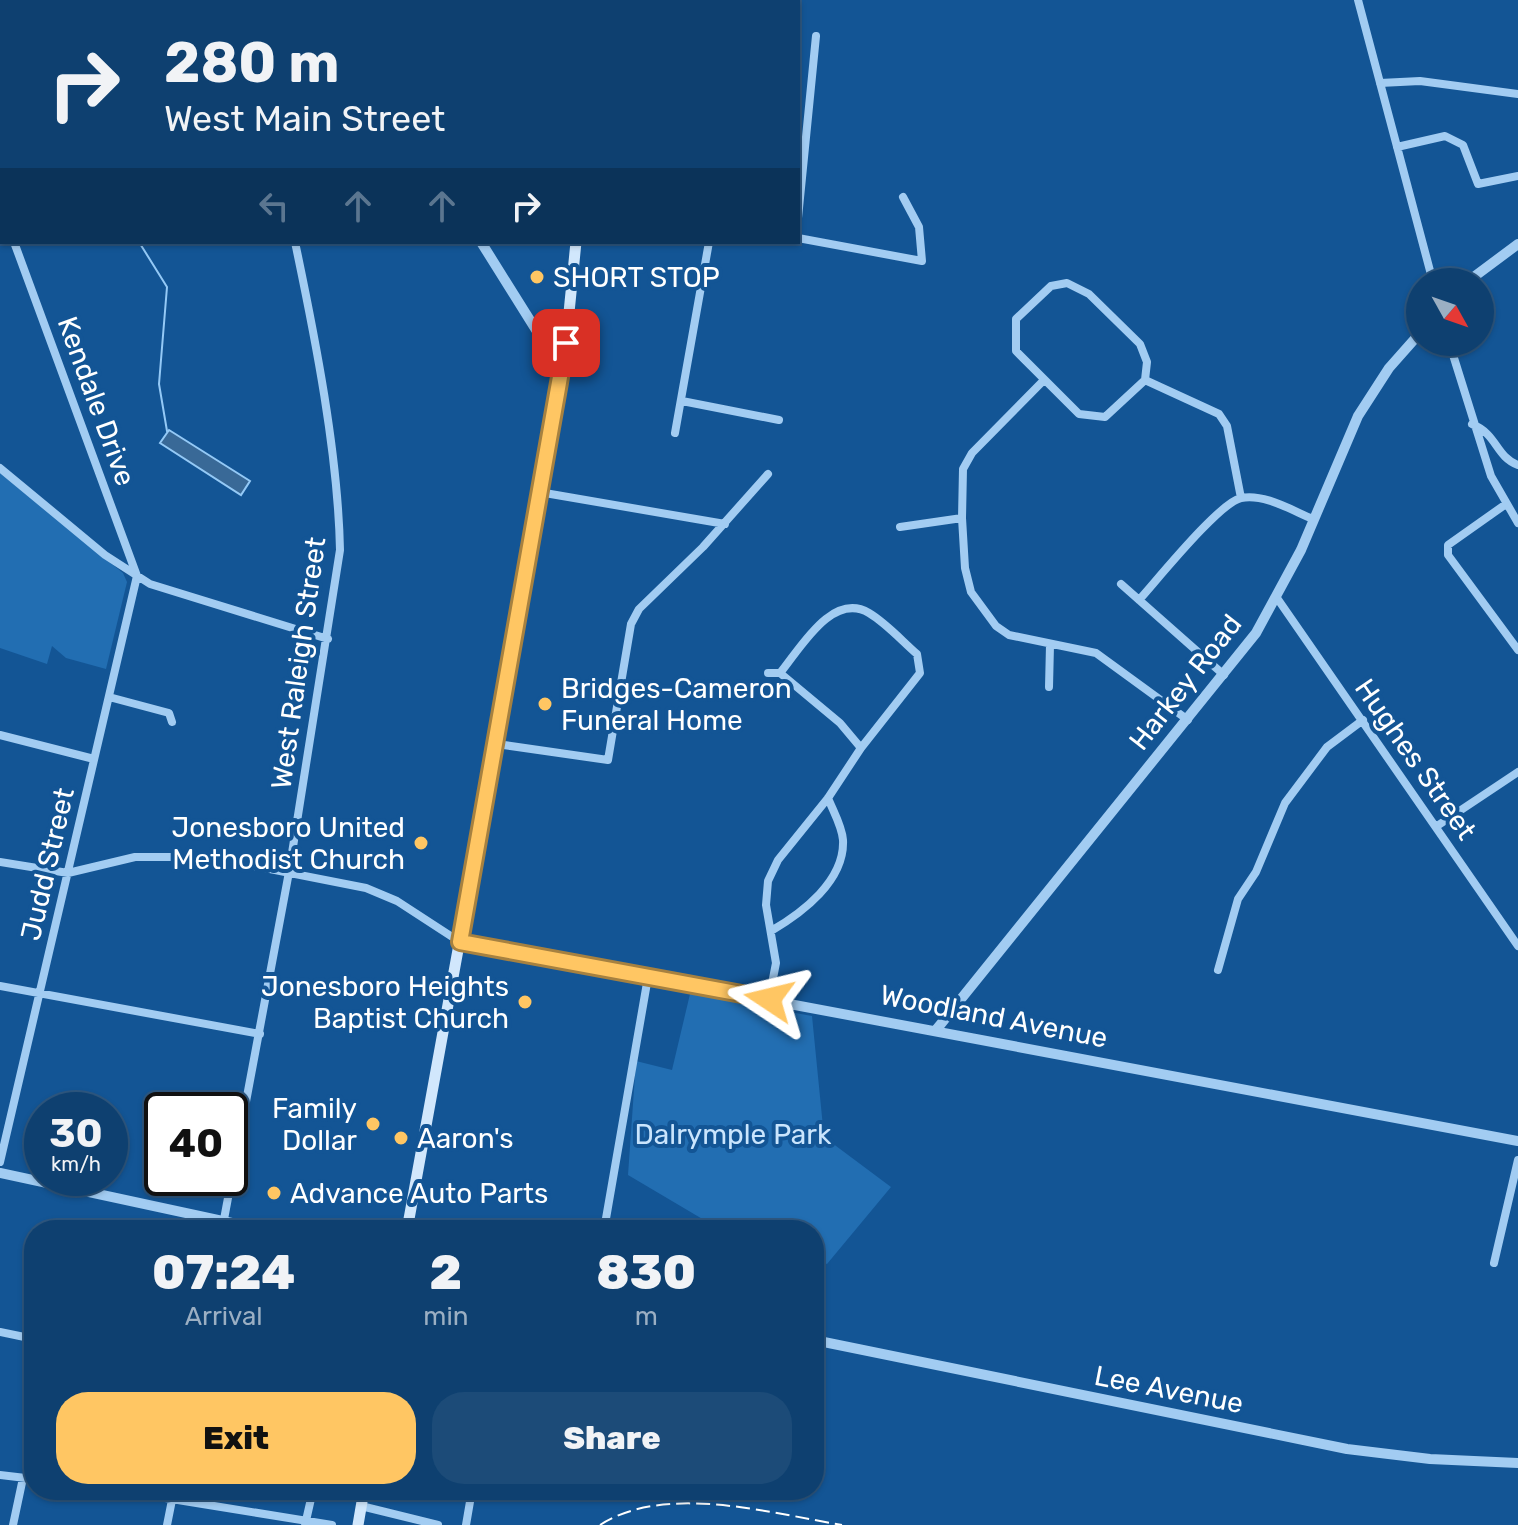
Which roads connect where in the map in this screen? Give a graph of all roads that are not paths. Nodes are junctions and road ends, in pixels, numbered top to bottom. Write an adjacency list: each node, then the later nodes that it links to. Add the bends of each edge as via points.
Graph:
1 (1358, 0): 3 (street)
2 (816, 36): 8 (street)
3 (1380, 83): 4 (street, via 1420,81); 5 (street)
4 (1518, 94)
5 (1397, 147): 6 (street, via 1445,136 1463,145 1478,184); 16 (street)
6 (1518, 176)
7 (903, 197): 9 (street, via 919,227 922,261)
8 (800, 198)
9 (800, 238)
10 (15, 244): 38 (street, Kendale Drive)
11 (295, 244): 42 (street, West Raleigh Street, via 339,517 337,584)
12 (482, 244): 20 (street)
13 (576, 244): 20 (main road)
14 (709, 244): 23 (street)
15 (1518, 244): 17 (street)
16 (1429, 268)
17 (1486, 268)
18 (1406, 349): 34 (street, Harkey Road, via 1358,416)
19 (1453, 356): 25 (street)
20 (563, 373): 30 (main road)
21 (1145, 380): 22 (street, via 1105,417 1079,414); 22 (street, via 1147,362 1140,344 1089,294 1067,283 1051,286 1016,319 1016,351); 31 (street, via 1219,414 1227,426)
22 (1043, 381): 33 (street, via 967,460 961,478)
23 (682, 401): 24 (street); 26 (street)
24 (779, 420)
25 (1472, 424): 27 (street, via 1487,430 1506,458); 32 (street)
26 (675, 433)
27 (1518, 465)
28 (0, 468): 38 (street)
29 (768, 474): 36 (street)
30 (539, 492): 36 (street); 54 (main road)
31 (1241, 498): 34 (street, via 1266,500); 41 (street, via 1217,515)
32 (1506, 504): 35 (street); 44 (street, via 1458,535 1448,545 1448,555)
33 (962, 518): 37 (street); 43 (street, via 967,579 977,602 1009,635)
34 (1313, 519): 40 (street, Harkey Road)
35 (1518, 523)
36 (725, 524): 54 (street, via 659,588 631,624 608,760)
37 (900, 527)
38 (137, 576): 42 (street, via 171,593); 49 (street, Judd Street)
39 (1121, 584): 41 (street)
40 (1277, 598): 47 (street, Harkey Road); 51 (street, Hughes Street)
41 (1139, 600): 47 (street)
42 (328, 639): 61 (street, West Raleigh Street)
43 (1050, 645): 48 (street); 50 (street, via 1096,653)
44 (1518, 650)
45 (768, 673): 46 (street)
46 (780, 673): 55 (street, via 840,723); 55 (street, via 832,613 850,606 869,612 917,654 920,673)
47 (1224, 675): 50 (street, Harkey Road)
48 (1049, 687)
49 (109, 697): 52 (street, via 169,713); 56 (street, Judd Street)
50 (1188, 720): 71 (street, Harkey Road)
51 (1363, 720): 59 (street, Hughes Street); 66 (street, via 1327,747 1285,803 1256,872 1238,899)
52 (172, 722)
53 (0, 735): 56 (street)
54 (497, 744): 64 (main road)
55 (861, 748): 58 (street)
56 (94, 759): 62 (street, Judd Street)
57 (1518, 772): 59 (street)
58 (828, 798): 63 (street, via 778,860 768,881); 63 (street, via 843,839 836,871 800,914)
59 (1437, 826): 65 (street, Hughes Street)
60 (0, 862): 62 (street)
61 (289, 872): 62 (street, via 167,855); 64 (street, via 368,889 397,901); 72 (street, West Raleigh Street)
62 (68, 873): 69 (street, Judd Street)
63 (771, 931): 70 (street, via 776,963)
64 (460, 942): 67 (street, Woodland Avenue); 79 (main road)
65 (1518, 946)
66 (1218, 970)
67 (648, 977): 70 (street, Woodland Avenue); 80 (street)
68 (0, 986): 69 (street)
69 (39, 995): 72 (street); 75 (street, Judd Street)
70 (769, 999): 71 (street, Woodland Avenue)
71 (936, 1030): 73 (street, Woodland Avenue)
72 (260, 1034): 78 (street, West Raleigh Street)
73 (1518, 1141)
74 (1518, 1160): 81 (street)
75 (0, 1162)
76 (0, 1173): 77 (street)
77 (197, 1220)
78 (223, 1220)
79 (409, 1220)
80 (606, 1220)
81 (1494, 1263)
82 (0, 1332): 83 (street)
83 (24, 1337)
84 (824, 1342): 85 (street, Lee Avenue, via 1347,1449)
85 (1518, 1463)
86 (0, 1475): 87 (street)
87 (23, 1478): 95 (street)
88 (172, 1500): 96 (street)
89 (202, 1500): 94 (street)
90 (311, 1500): 94 (street)
91 (362, 1500): 93 (main road)
92 (470, 1500): 100 (street)
93 (361, 1506): 98 (main road); 99 (street)
94 (306, 1522): 97 (street)
95 (13, 1525)
96 (167, 1525)
97 (332, 1525)
98 (358, 1525)
99 (438, 1525)
100 (466, 1525)

